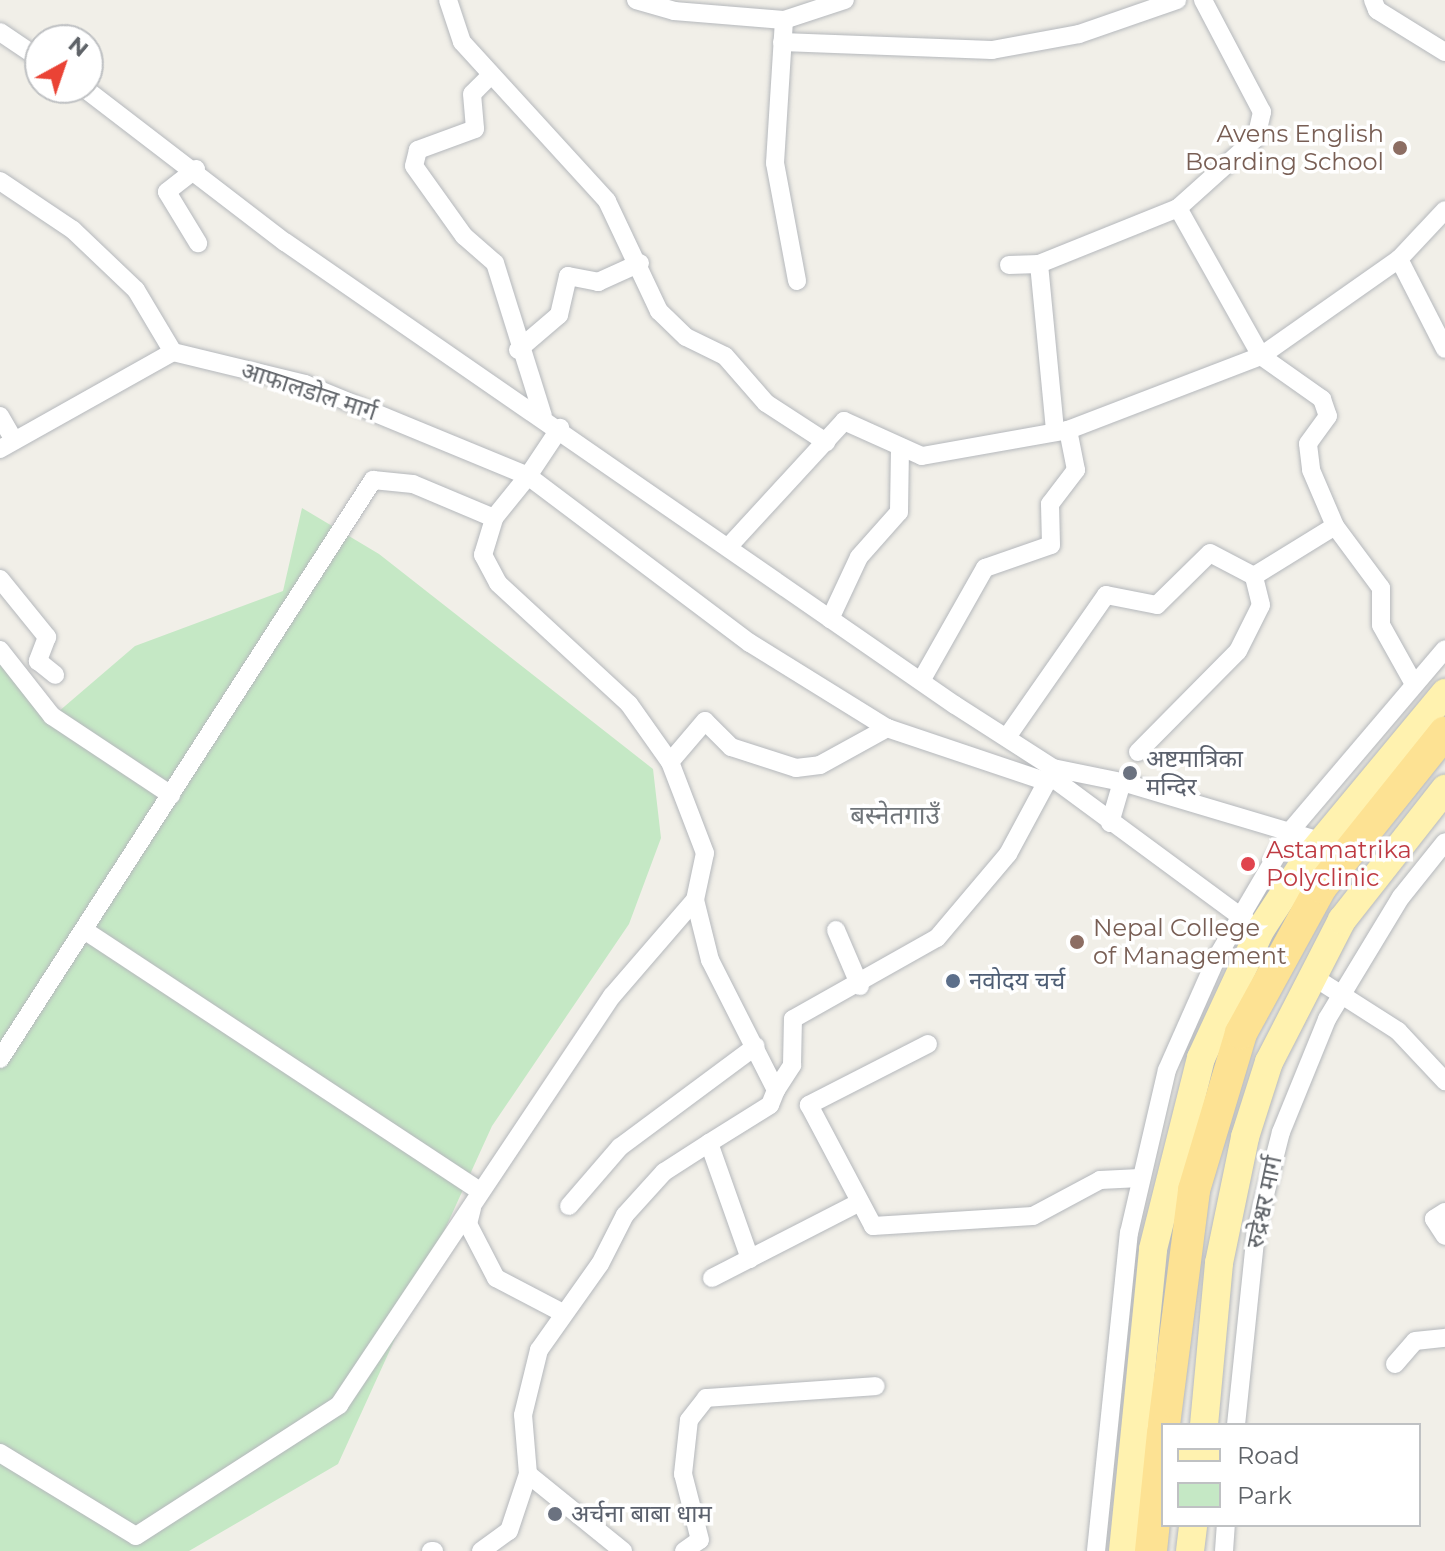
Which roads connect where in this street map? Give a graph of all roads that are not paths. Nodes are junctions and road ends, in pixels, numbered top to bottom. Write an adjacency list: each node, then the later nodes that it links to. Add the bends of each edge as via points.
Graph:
1 (448, 0): 12 (street, via 462,42)
2 (636, 0): 7 (street, via 674,11)
3 (845, 0): 7 (street)
4 (1177, 0): 9 (street, via 1079,34 992,50)
5 (1203, 0): 16 (street, via 1262,112 1261,127)
6 (1373, 0): 11 (street, via 1377,10)
7 (784, 20): 9 (street)
8 (0, 32): 10 (street)
9 (782, 42): 23 (street, via 775,163)
10 (24, 48)
11 (1445, 52)
12 (490, 76): 20 (street, via 585,172); 26 (street, via 472,94 475,129 418,150 414,166 464,236 495,263)
13 (104, 102): 14 (street)
14 (196, 169): 18 (street, via 167,192); 30 (street, via 285,242)
15 (0, 181): 27 (street, via 73,230 136,290)
16 (1178, 208): 21 (street); 28 (street)
17 (1445, 210): 19 (street)
18 (198, 243)
19 (1399, 259): 24 (street); 28 (street)
20 (640, 263): 26 (street, via 598,282 568,276 559,315); 33 (street, via 659,311 686,337 725,356 766,403)
21 (1039, 264): 22 (street); 32 (street)
22 (1009, 265)
23 (797, 281)
24 (1440, 324): 25 (street)
25 (1445, 349)
26 (518, 350): 30 (street)
27 (173, 352): 34 (street); 36 (street, आफालडोल मार्ग, via 305,384)
28 (1261, 356): 32 (street); 38 (street, via 1322,399 1328,416 1308,444)
29 (0, 416): 34 (street)
30 (543, 416): 31 (street)
31 (560, 428): 36 (street); 39 (street)
32 (1061, 431): 35 (street, via 1002,445 957,446 937,456); 46 (street, via 1076,470 1050,504 1051,545 985,568)
33 (826, 442): 35 (street, via 844,421); 39 (street)
34 (7, 444)
35 (900, 451): 42 (street, via 899,512 859,557)
36 (528, 476): 37 (street); 49 (street, आफालडोल मार्ग, via 750,643)
37 (494, 518): 54 (street, via 483,555 498,583 629,704); 58 (street, via 413,484 373,480)
38 (1335, 526): 40 (street); 47 (street, via 1381,588 1381,625)
39 (731, 544): 42 (street)
40 (1254, 576): 51 (street, via 1210,553 1157,605 1106,595); 52 (street, via 1261,605 1238,651)
41 (0, 579): 45 (street, via 47,637 38,661)
42 (830, 619): 46 (street)
43 (1445, 649): 47 (street)
44 (0, 650): 58 (street, via 52,716)
45 (55, 675)
46 (921, 681): 51 (street)
47 (1414, 684): 60 (street)
48 (1445, 693): 61 (main road)
49 (887, 728): 54 (street, via 820,765 796,768 731,747 705,721); 55 (street, आफालडोल मार्ग)
50 (1445, 732): 88 (highway, via 1321,887 1241,1033 1194,1190)
51 (1007, 737): 55 (street)
52 (1138, 752)
53 (1445, 759): 89 (highway, via 1347,878 1267,1016 1216,1166)
54 (670, 762): 63 (street, via 705,853)
55 (1050, 775): 56 (street); 59 (street); 68 (street, via 1008,854 965,910 937,938)
56 (1122, 782): 59 (street); 60 (street)
57 (1445, 789): 67 (main road, via 1387,858)
58 (171, 795): 66 (street)
59 (1110, 823): 64 (street)
60 (1292, 829): 61 (street); 64 (street)
61 (1320, 841): 64 (main road)
62 (1445, 842): 69 (street, रुद्रेश्वर मार्ग)
63 (695, 900): 71 (street, via 710,960); 77 (street, via 641,955)
64 (1250, 923): 76 (street, via 1167,1070); 102 (main road, via 1201,1058 1164,1190)
65 (836, 930): 68 (street)
66 (87, 932): 72 (street); 77 (street)
67 (1309, 974): 69 (street); 90 (main road, via 1269,1062 1238,1166 1219,1263)
68 (860, 986): 74 (street, via 793,1019 792,1065)
69 (1342, 993): 73 (street); 91 (street, रुद्रेश्वर मार्ग, via 1305,1066 1266,1185)
70 (928, 1044): 78 (street, via 809,1105)
71 (756, 1046): 74 (street); 79 (street, via 620,1147)
72 (0, 1059)
73 (1443, 1074)
74 (776, 1090): 75 (street, via 770,1105)
75 (709, 1143): 82 (street); 84 (street, via 649,1185)
76 (1140, 1178): 78 (street, via 1100,1180 1050,1211 1004,1218 873,1226); 101 (street)
77 (475, 1197): 84 (street, via 468,1224 496,1278); 93 (street, via 339,1405 136,1536)
78 (858, 1203): 82 (street)
79 (569, 1206)
80 (1445, 1212): 81 (street, via 1434,1219)
81 (1445, 1236)
82 (750, 1259): 83 (street)
83 (712, 1278)
84 (563, 1313): 94 (street, via 539,1350 523,1415)
85 (1445, 1338): 86 (street, via 1415,1341)
86 (1395, 1364)
87 (876, 1386): 100 (street, via 706,1398 689,1420 683,1474 700,1540)
88 (1164, 1423)
89 (1180, 1423)
90 (1204, 1423)
91 (1236, 1423)
92 (1161, 1452): 103 (highway)
93 (0, 1453)
94 (528, 1474): 98 (street, via 509,1531); 99 (street)
95 (1171, 1527): 104 (highway)
96 (1193, 1527): 105 (main road)
97 (1226, 1527): 106 (street)
98 (481, 1551)
99 (623, 1551)
100 (684, 1551)
101 (1096, 1551)
102 (1123, 1551)
103 (1151, 1551)
104 (1169, 1551)
105 (1190, 1551)
106 (1224, 1551)

